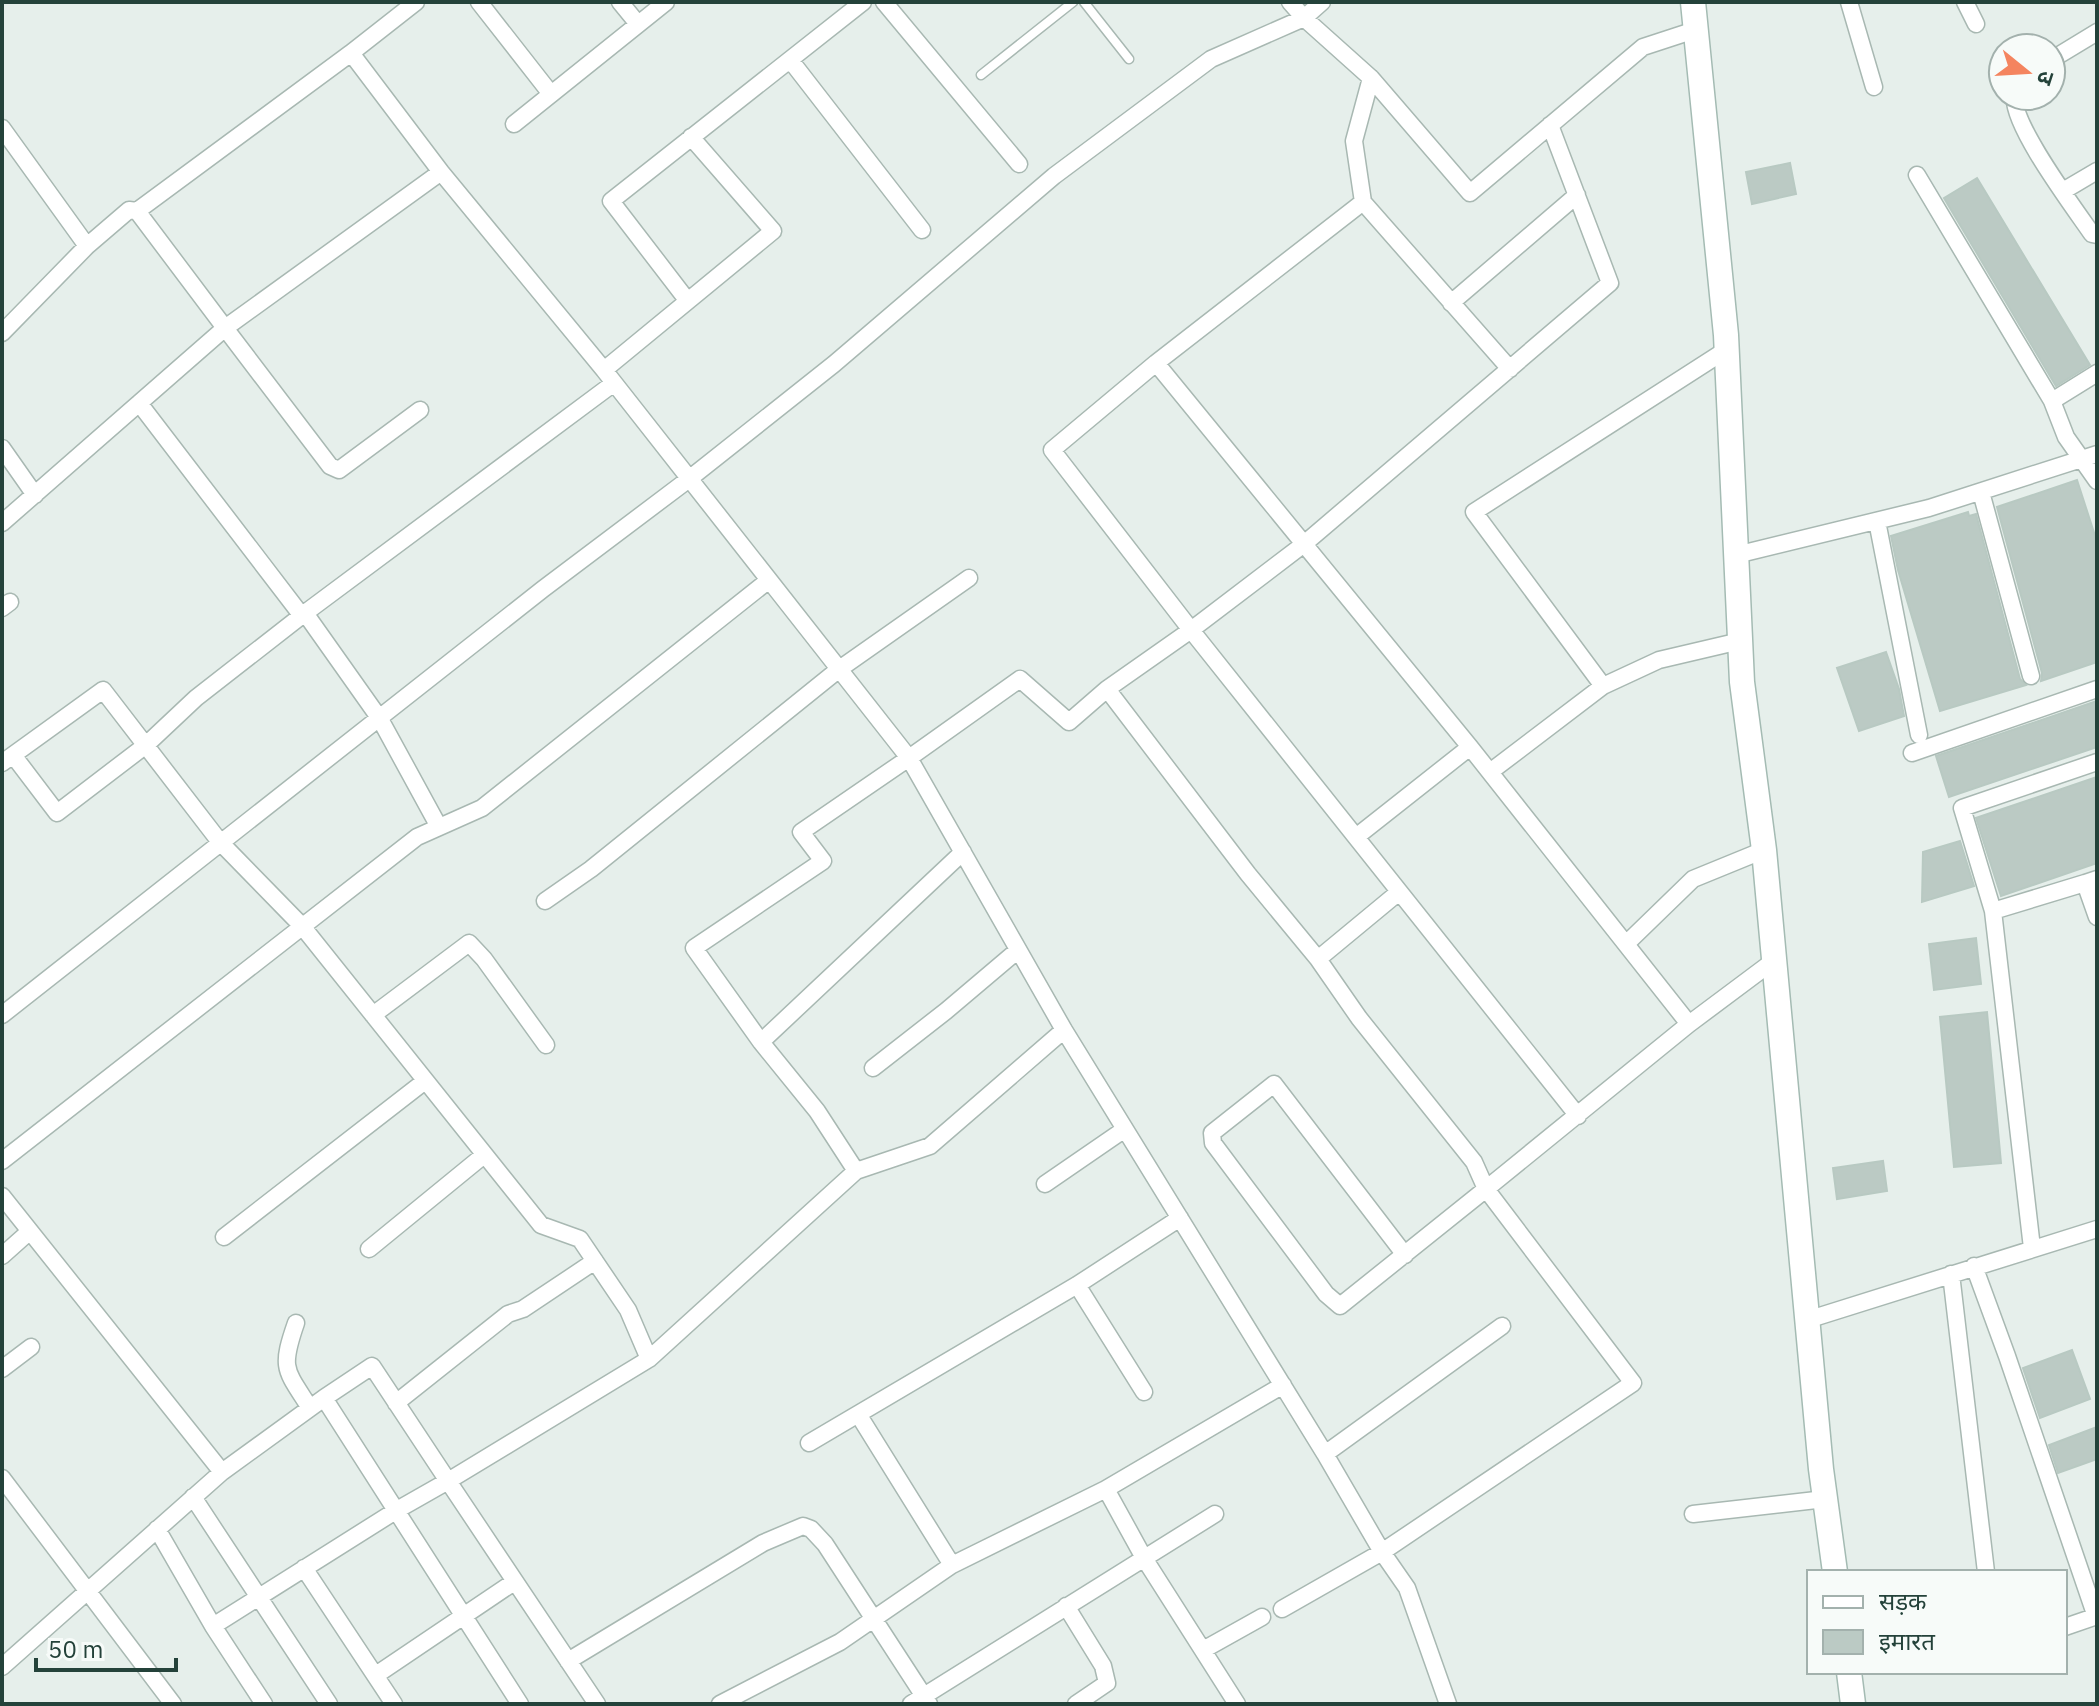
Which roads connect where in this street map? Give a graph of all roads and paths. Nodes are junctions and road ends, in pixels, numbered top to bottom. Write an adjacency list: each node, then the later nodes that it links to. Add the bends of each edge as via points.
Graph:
1 (416, 2): 20 (street)
2 (479, 2): 26 (street)
3 (620, 2): 15 (street)
4 (666, 2): 15 (street)
5 (863, 2): 22 (street)
6 (884, 2): 32 (street)
7 (1073, 2): 23 (lane)
8 (1084, 2): 21 (lane)
9 (1290, 2): 14 (street)
10 (1322, 2): 14 (street)
11 (1693, 2): 17 (street)
12 (1849, 2): 25 (street)
13 (1965, 2): 16 (street)
14 (1304, 18): 24 (street); 57 (street, via 1211,59 1065,167 834,364)
15 (638, 24): 26 (street)
16 (1976, 24)
17 (1695, 30): 29 (street, via 1643,47); 47 (street)
18 (2095, 36): 19 (street)
19 (2067, 51)
20 (351, 53): 34 (street); 39 (street)
21 (1129, 59)
22 (791, 61): 31 (street); 40 (street)
23 (981, 75)
24 (1371, 78): 29 (street, via 1470,193); 38 (street, via 1354,141)
25 (1874, 87)
26 (551, 94): 28 (street)
27 (2018, 112): 36 (street)
28 (514, 124)
29 (1550, 125): 37 (street)
30 (2, 128): 42 (street)
31 (691, 137): 43 (street, via 611,201); 43 (street, via 773,231)
32 (1019, 164)
33 (2097, 171): 36 (street)
34 (441, 172): 45 (street); 51 (street)
35 (1917, 175): 52 (street)
36 (2063, 191): 41 (street)
37 (1577, 195): 44 (street); 49 (street, via 1610,283)
38 (1363, 202): 44 (street); 48 (street)
39 (137, 211): 42 (street, via 129,210); 45 (street)
40 (922, 230)
41 (2097, 235)
42 (87, 246): 46 (street)
43 (687, 300): 51 (street)
44 (1451, 303): 49 (street)
45 (225, 328): 53 (street); 54 (street, via 330,466 339,470)
46 (2, 333)
47 (1726, 350): 64 (street); 72 (street, via 1474,512)
48 (1156, 363): 63 (street); 68 (street, via 1052,450)
49 (1510, 369): 63 (street)
50 (2097, 373): 52 (street)
51 (609, 377): 57 (street); 67 (street)
52 (2052, 401): 56 (street, via 2066,437)
53 (139, 403): 60 (street); 67 (street)
54 (420, 410)
55 (2, 448): 60 (street)
56 (2090, 456): 58 (street); 59 (street)
57 (689, 479): 66 (street); 75 (street)
58 (2097, 481)
59 (1981, 492): 61 (street); 71 (street)
60 (35, 495): 62 (street)
61 (1877, 521): 64 (street); 76 (street)
62 (2, 523)
63 (1304, 544): 68 (street); 78 (street)
64 (1736, 555): 69 (street)
65 (969, 578): 70 (street)
66 (769, 580): 70 (street); 84 (street, via 482,808)
67 (304, 615): 75 (street); 77 (street, via 196,698)
68 (1191, 630): 73 (street); 85 (street)
69 (1740, 641): 72 (street, via 1659,660); 87 (street)
70 (840, 670): 80 (street); 91 (street)
71 (2031, 676)
72 (1603, 686): 83 (street)
73 (1107, 689): 80 (street, via 1069,722 1020,679); 97 (street)
74 (2097, 689): 79 (street)
75 (380, 719): 84 (street); 86 (street)
76 (1919, 735)
77 (146, 745): 81 (street, via 57,813); 81 (street, via 103,690); 86 (street)
78 (1470, 747): 83 (street); 85 (street)
79 (1912, 753)
80 (909, 758): 88 (street); 103 (street, via 801,832 823,861 694,948)
81 (8, 759)
82 (2097, 762): 92 (street, via 1962,808)
83 (1490, 772): 95 (street)
84 (439, 827): 94 (street, via 417,837)
85 (1356, 837): 90 (street)
86 (220, 842): 94 (street); 99 (street)
87 (1764, 850): 95 (street, via 1693,879); 98 (street)
88 (963, 852): 96 (street); 103 (street)
89 (2091, 881): 92 (street); 93 (street)
90 (1399, 892): 97 (street); 107 (street)
91 (545, 901)
92 (1993, 911): 119 (street)
93 (2097, 917)
94 (302, 926): 100 (street); 110 (street)
95 (1626, 944): 101 (street)
96 (1018, 950): 102 (street); 105 (street)
97 (1318, 959): 113 (street, via 1474,1162)
98 (1772, 962): 101 (street); 127 (street)
99 (2, 1015)
100 (373, 1015): 104 (street, via 469,943); 106 (street)
101 (1689, 1024): 107 (street)
102 (1064, 1030): 108 (street); 111 (street, via 930,1146)
103 (761, 1042): 111 (street, via 817,1111)
104 (546, 1045)
105 (873, 1068)
106 (425, 1081): 109 (street); 118 (street)
107 (1578, 1116): 113 (street)
108 (1125, 1129): 112 (street); 115 (street)
109 (484, 1155): 120 (street); 123 (street, via 541,1225 580,1239)
110 (2, 1161)
111 (856, 1171): 131 (street)
112 (1045, 1184)
113 (1486, 1189): 121 (street); 150 (street, via 1633,1383)
114 (2, 1196): 117 (street)
115 (1180, 1218): 126 (street); 133 (street)
116 (2097, 1229): 119 (street)
117 (30, 1231): 122 (street); 140 (street)
118 (224, 1237)
119 (2032, 1248): 124 (street)
120 (369, 1249)
121 (1405, 1255): 121 (street, via 1340,1306 1213,1143 1212,1133 1274,1084)
122 (2, 1256)
123 (595, 1261): 131 (street, via 628,1310); 136 (street, via 508,1314)
124 (1974, 1266): 125 (street); 161 (street)
125 (1951, 1274): 127 (street); 155 (street)
126 (1077, 1285): 134 (street); 137 (street)
127 (1807, 1320): 145 (street)
128 (296, 1323): 135 (street, via 286,1371)
129 (1502, 1326): 139 (street)
130 (31, 1347): 132 (street)
131 (649, 1359): 142 (street)
132 (2, 1369)
133 (1283, 1385): 139 (street); 143 (street)
134 (1144, 1392)
135 (317, 1403): 136 (street, via 372,1366); 140 (street); 146 (street)
136 (396, 1403): 142 (street)
137 (858, 1414): 138 (street); 152 (street)
138 (809, 1443)
139 (1325, 1454): 150 (street)
140 (222, 1472): 144 (street)
141 (2, 1478): 157 (street)
142 (448, 1481): 146 (street); 156 (street)
143 (1106, 1489): 151 (street); 152 (street)
144 (193, 1497): 149 (street); 158 (street)
145 (1825, 1499): 148 (street); 154 (street)
146 (397, 1510): 153 (street); 162 (street)
147 (1215, 1514): 151 (street)
148 (1693, 1514)
149 (157, 1529): 157 (street); 165 (street)
150 (1382, 1552): 160 (street); 182 (street, via 1407,1588)
151 (1144, 1558): 159 (street); 167 (street)
152 (952, 1565): 164 (street)
153 (304, 1568): 158 (street); 171 (street)
154 (1835, 1570)
155 (1986, 1570)
156 (514, 1582): 162 (street); 168 (street)
157 (90, 1591): 169 (street); 173 (street)
158 (258, 1599): 165 (street); 175 (street)
159 (1066, 1606): 172 (street); 180 (street, via 1103,1666 1107,1683)
160 (1282, 1609)
161 (2096, 1616): 166 (street)
162 (465, 1617): 171 (street); 177 (street)
163 (1262, 1617): 167 (street)
164 (875, 1618): 168 (street, via 825,1544 803,1526 763,1543); 172 (street); 179 (street, via 840,1642)
165 (213, 1626): 174 (street)
166 (2067, 1626)
167 (1203, 1650): 181 (street)
168 (568, 1661): 178 (street)
169 (2, 1667)
170 (1849, 1674): 183 (street)
171 (376, 1675): 176 (street)
172 (921, 1701)
173 (173, 1704)
174 (264, 1704)
175 (329, 1704)
176 (394, 1704)
177 (520, 1704)
178 (597, 1704)
179 (720, 1704)
180 (1076, 1704)
181 (1237, 1704)
182 (1448, 1704)
183 (1853, 1704)

